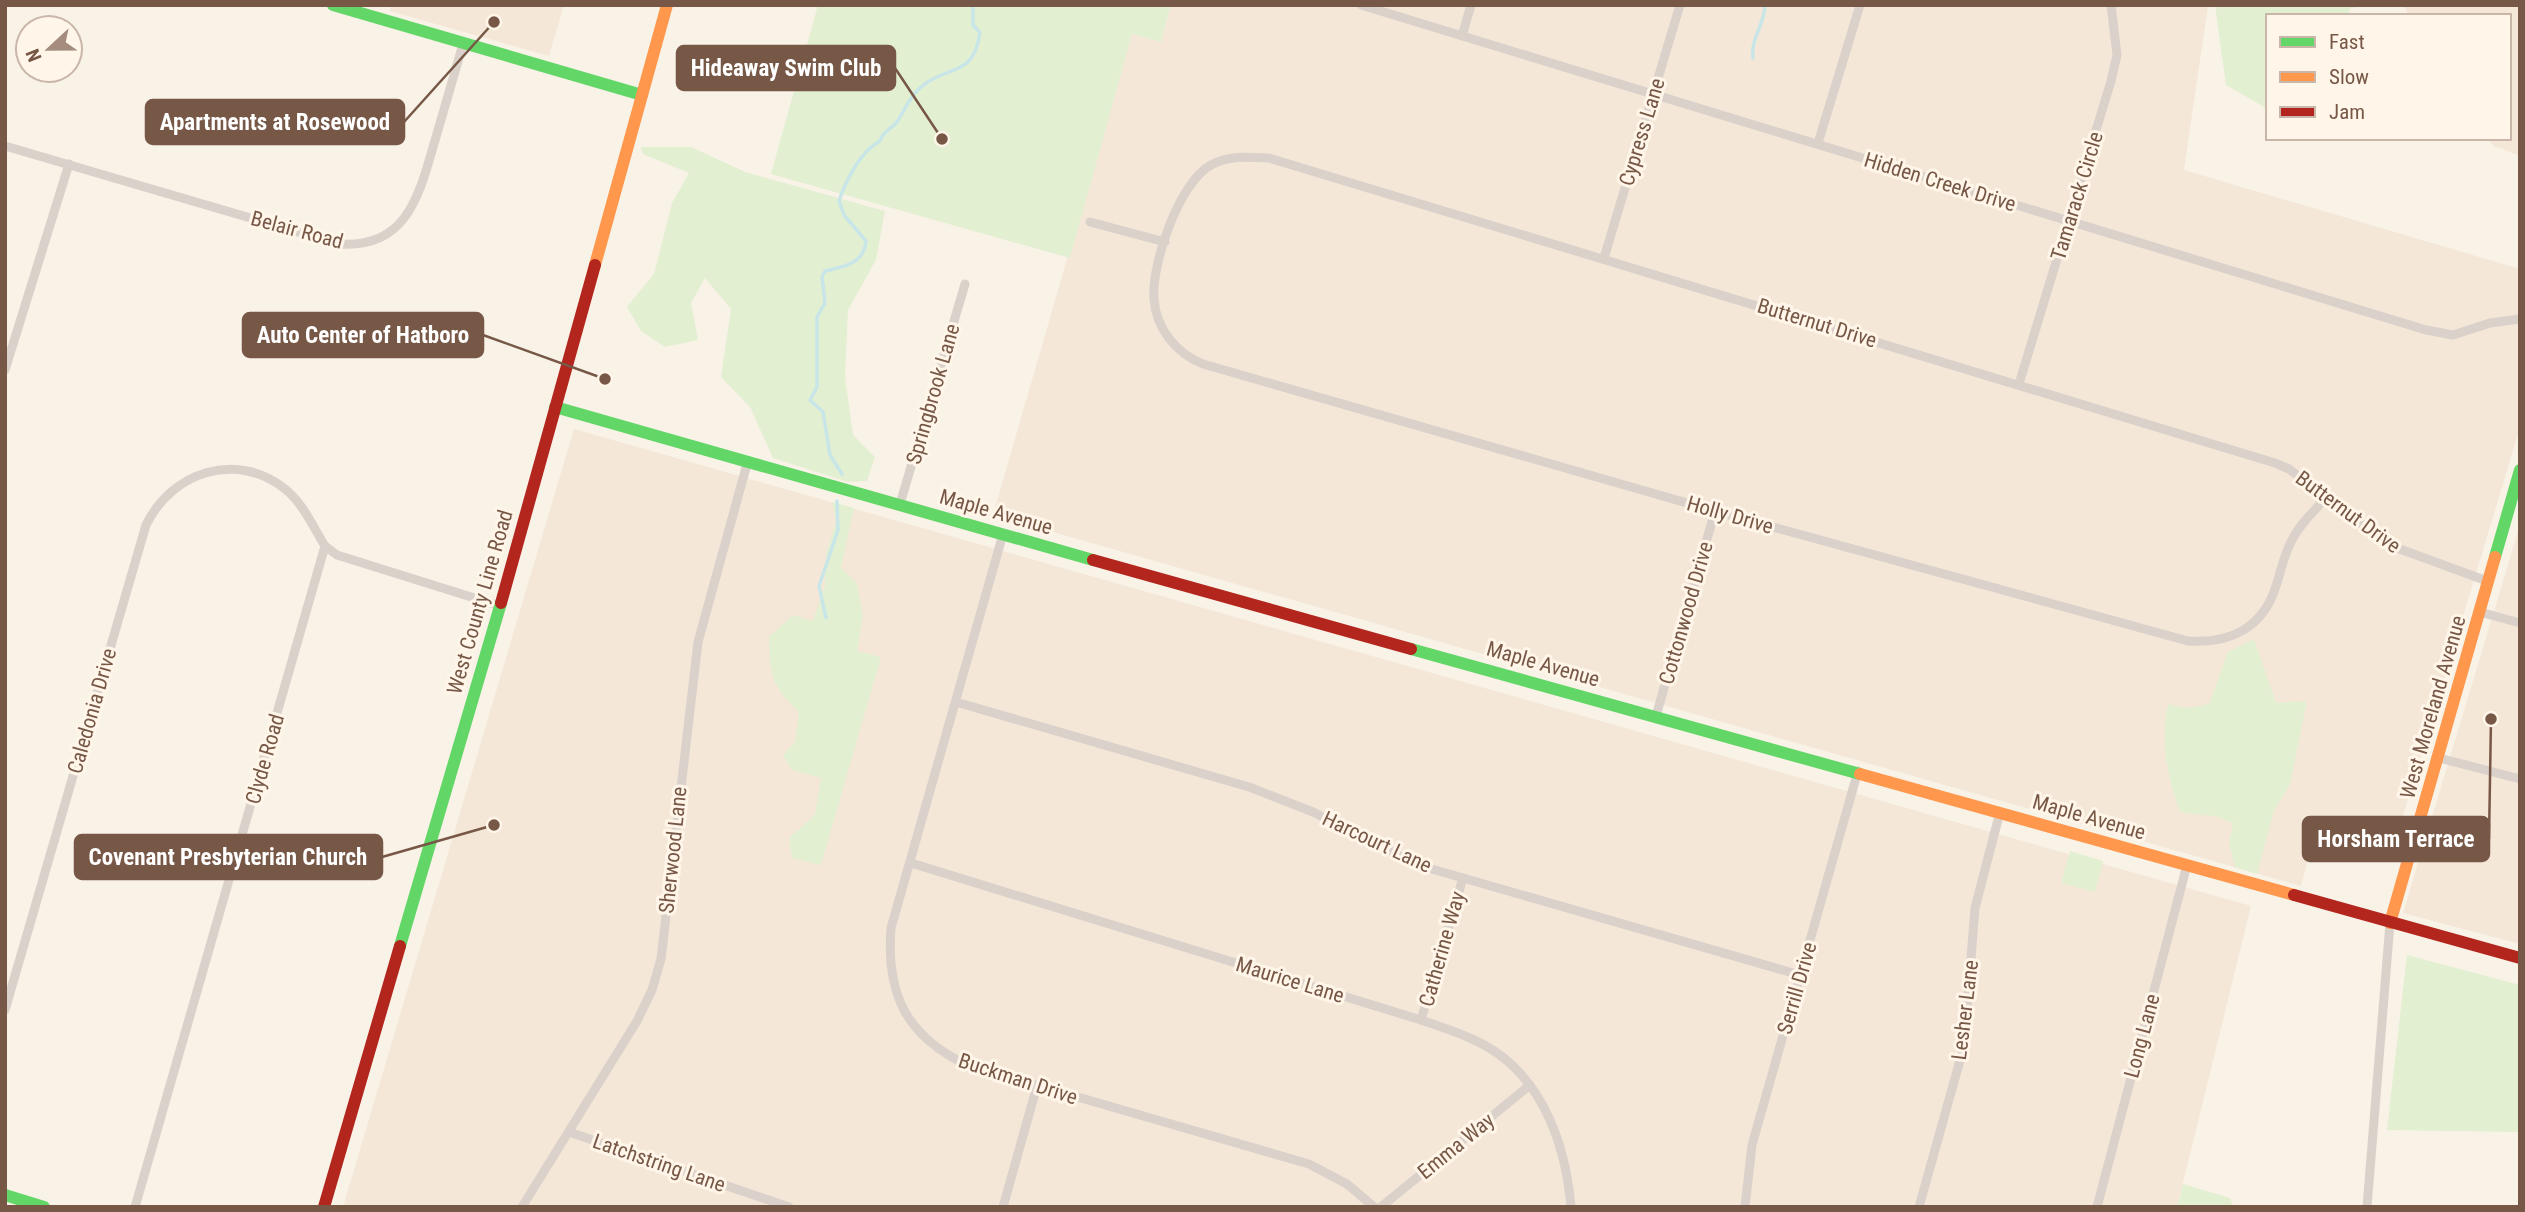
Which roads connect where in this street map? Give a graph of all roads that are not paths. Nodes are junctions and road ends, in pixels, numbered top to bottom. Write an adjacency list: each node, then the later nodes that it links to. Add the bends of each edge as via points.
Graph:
1 (332, 5): 9 (street)
2 (667, 5): 10 (street, West County Line Road)
3 (1361, 5): 8 (street, Hidden Creek Drive)
4 (1471, 5): 8 (street)
5 (1680, 5): 11 (street, Cypress Lane)
6 (1860, 5): 12 (street)
7 (2111, 5): 16 (street, Tamarack Circle, via 2115,67)
8 (1462, 36): 11 (street, Hidden Creek Drive)
9 (463, 44): 10 (street); 14 (street, Belair Road, via 414,205 398,225 376,240 339,244)
10 (642, 95): 23 (street, West County Line Road)
11 (1653, 96): 12 (street, Hidden Creek Drive); 18 (street, Cypress Lane)
12 (1818, 144): 16 (street, Hidden Creek Drive)
13 (5, 146): 14 (street, Belair Road)
14 (69, 164): 21 (street)
15 (1090, 222): 17 (street)
16 (2070, 222): 20 (street, Hidden Creek Drive, via 2426,330 2453,335); 22 (street, Tamarack Circle)
17 (1165, 242): 18 (street, Butternut Drive, via 1181,198 1198,174 1224,159 1251,157 1269,158); 28 (street, Holly Drive, via 1155,284 1156,311 1174,346 1192,360)
18 (1604, 258): 22 (street, Butternut Drive)
19 (965, 284): 27 (street, Springbrook Lane)
20 (2520, 319)
21 (5, 370)
22 (2019, 384): 26 (street, Butternut Drive, via 2275,463)
23 (555, 407): 24 (street, Maple Avenue); 32 (street, West County Line Road)
24 (747, 464): 27 (street, Maple Avenue); 51 (street, Sherwood Lane, via 698,642 661,959 637,1021)
25 (2519, 473): 31 (street, West Moreland Avenue)
26 (2326, 498): 28 (street, Holly Drive, via 2291,541 2263,613 2242,633 2203,642); 31 (street, Butternut Drive, via 2397,549)
27 (900, 504): 29 (street, Maple Avenue)
28 (1715, 511): 36 (street, Cottonwood Drive)
29 (1003, 534): 35 (street, Buckman Drive); 36 (street, Maple Avenue)
30 (325, 546): 32 (street, via 337,555); 47 (street, Caledonia Drive, via 301,506 264,477 212,471 188,478 160,500 146,525); 54 (street, Clyde Road)
31 (2487, 580): 33 (street, West Moreland Avenue)
32 (500, 606): 55 (street, West County Line Road)
33 (2480, 612): 34 (street); 37 (street, West Moreland Avenue)
34 (2520, 623)
35 (956, 702): 41 (street, Buckman Drive); 43 (street, Harcourt Lane, via 1249,787 1313,812 1418,865)
36 (1657, 716): 38 (street, Maple Avenue)
37 (2439, 758): 39 (street); 44 (street, West Moreland Avenue)
38 (1858, 771): 40 (street, Maple Avenue); 46 (street, Serrill Drive)
39 (2520, 779)
40 (2000, 812): 42 (street, Maple Avenue); 63 (street, Lesher Lane, via 1975,908 1964,1046)
41 (911, 863): 48 (street, Maurice Lane); 50 (street, Buckman Drive, via 891,928 890,948 893,984 907,1017 944,1054)
42 (2187, 864): 44 (street, Maple Avenue); 64 (street, Long Lane)
43 (1463, 878): 46 (street, Harcourt Lane); 48 (street, Catherine Way)
44 (2390, 923): 45 (street, Maple Avenue); 65 (street, West Moreland Avenue)
45 (2520, 958)
46 (1800, 975): 62 (street, Serrill Drive, via 1752,1145)
47 (5, 1010)
48 (1421, 1020): 49 (street, Maurice Lane, via 1484,1045)
49 (1530, 1085): 60 (street, Emma Way); 61 (street, Maurice Lane, via 1562,1147)
50 (1037, 1086): 58 (street); 59 (street, Buckman Drive, via 1308,1164 1347,1184)
51 (569, 1132): 56 (street, Sherwood Lane); 57 (street, Latchstring Lane)
52 (5, 1195): 53 (street)
53 (44, 1207)
54 (135, 1207)
55 (324, 1207)
56 (522, 1207)
57 (789, 1207)
58 (1003, 1207)
59 (1374, 1207)
60 (1381, 1207)
61 (1571, 1207)
62 (1745, 1207)
63 (1919, 1207)
64 (2097, 1207)
65 (2367, 1207)

